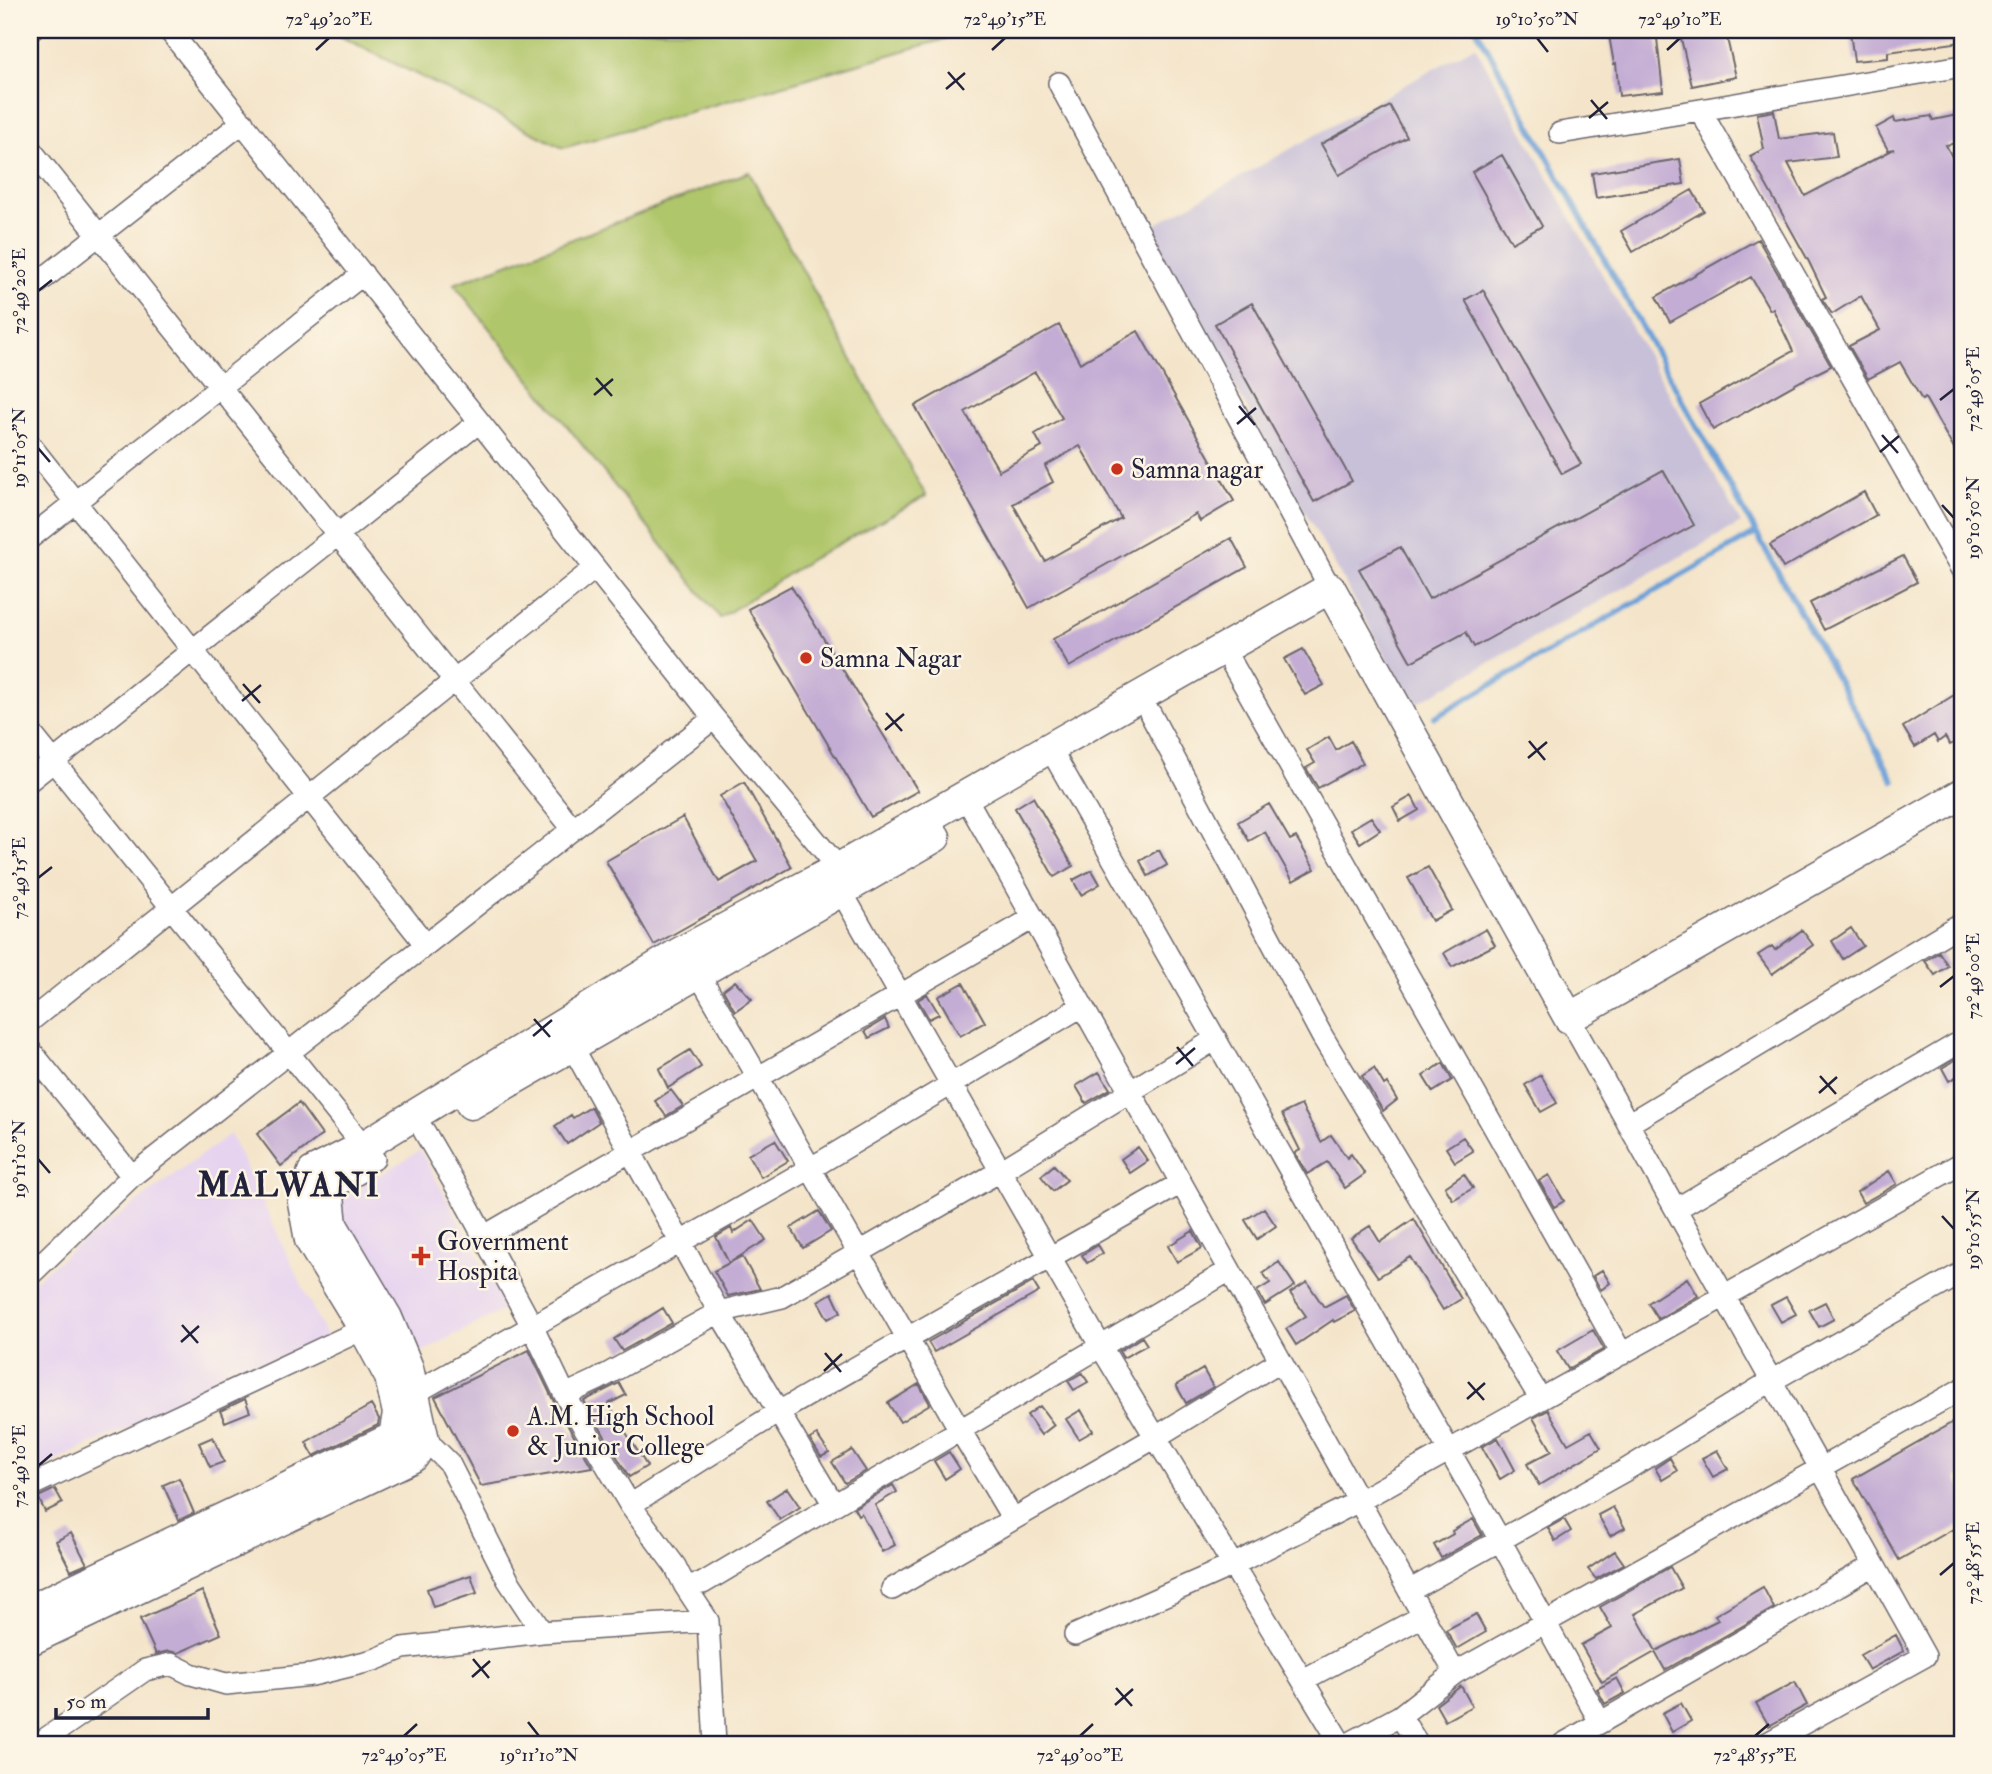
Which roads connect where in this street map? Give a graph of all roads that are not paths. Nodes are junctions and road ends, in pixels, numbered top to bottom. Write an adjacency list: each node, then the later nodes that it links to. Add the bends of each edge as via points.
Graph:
1 (169, 30): 5 (street)
2 (1962, 66): 4 (street)
3 (1059, 83): 19 (street)
4 (1700, 110): 6 (street); 18 (street)
5 (243, 122): 8 (street); 9 (street)
6 (1560, 133)
7 (30, 149): 8 (street)
8 (99, 235): 10 (street); 11 (street)
9 (363, 274): 11 (street); 12 (street)
10 (30, 289)
11 (220, 387): 14 (street); 15 (street)
12 (479, 422): 15 (street); 17 (street)
13 (30, 445): 14 (street)
14 (75, 503): 16 (street); 20 (street)
15 (338, 534): 20 (street); 22 (street)
16 (30, 538)
17 (595, 568): 22 (street); 24 (street)
18 (1962, 570)
19 (1334, 596): 21 (street); 26 (street); 41 (street)
20 (192, 650): 27 (street); 30 (street)
21 (1233, 665): 23 (street); 74 (street)
22 (455, 680): 30 (street); 32 (street)
23 (1150, 713): 26 (street); 80 (street, via 1322,1036)
24 (714, 718): 32 (street); 33 (street)
25 (30, 732): 27 (street)
26 (1056, 756): 31 (street); 43 (street)
27 (53, 761): 28 (street); 34 (street)
28 (30, 780)
29 (1962, 794): 41 (street)
30 (309, 797): 34 (street); 37 (street)
31 (970, 805): 33 (street); 35 (street)
32 (573, 828): 37 (street)
33 (844, 881): 38 (street); 39 (street); 54 (street, via 679,953)
34 (171, 908): 42 (street); 47 (street)
35 (1033, 918): 39 (street); 40 (street)
36 (1962, 923): 51 (street)
37 (426, 945): 47 (street)
38 (698, 973): 45 (street); 48 (street)
39 (901, 994): 48 (street); 49 (street)
40 (1082, 1006): 49 (street); 50 (street)
41 (1569, 1018): 51 (street)
42 (30, 1021)
43 (1216, 1039): 50 (street); 85 (street)
44 (1962, 1041): 60 (street)
45 (572, 1045): 52 (street); 53 (street)
46 (30, 1050): 58 (street)
47 (289, 1053): 54 (street); 58 (street)
48 (758, 1077): 53 (street); 56 (street)
49 (951, 1084): 56 (street); 57 (street)
50 (1129, 1090): 57 (street); 59 (street)
51 (1628, 1124): 60 (street)
52 (424, 1131): 54 (street); 61 (street)
53 (632, 1150): 61 (street); 62 (street)
54 (369, 1153): 70 (street, via 328,1186 332,1225)
55 (1962, 1163): 68 (street)
56 (810, 1168): 62 (street); 63 (street)
57 (1002, 1170): 63 (street); 64 (street)
58 (132, 1176): 67 (street)
59 (1181, 1183): 64 (street); 65 (street)
60 (1676, 1209): 68 (street)
61 (483, 1237): 71 (street)
62 (681, 1241): 69 (street); 71 (street)
63 (859, 1252): 69 (street, via 782,1297); 72 (street)
64 (1050, 1258): 72 (street); 73 (street)
65 (1230, 1270): 73 (street); 75 (street)
66 (1962, 1273): 76 (street)
67 (30, 1275)
68 (1725, 1297): 74 (street); 76 (street)
69 (719, 1312): 79 (street); 81 (street)
70 (376, 1323): 78 (street, via 408,1368); 83 (street, via 398,1413); 87 (street)
71 (532, 1326): 78 (street); 79 (street)
72 (908, 1339): 81 (street); 82 (street)
73 (1101, 1347): 82 (street); 84 (street)
74 (1622, 1354): 80 (street)
75 (1280, 1361): 84 (street); 88 (street)
76 (1771, 1381): 86 (street); 92 (street)
77 (1962, 1389): 86 (street)
78 (413, 1394): 83 (street)
79 (565, 1395): 89 (street)
80 (1540, 1398): 85 (street)
81 (778, 1412): 89 (street); 90 (street)
82 (960, 1430): 90 (street); 91 (street)
83 (410, 1435): 98 (street, via 394,1437); 102 (street, via 435,1447 449,1463 508,1580); 104 (street, via 413,1457)
84 (1156, 1437): 91 (street); 93 (street)
85 (1450, 1451): 88 (street); 92 (street)
86 (1820, 1468): 94 (street); 101 (street)
87 (30, 1486)
88 (1359, 1501): 93 (street); 97 (street)
89 (630, 1505): 95 (street)
90 (834, 1505): 95 (street, via 703,1583)
91 (1013, 1519): 96 (street)
92 (1500, 1540): 97 (street); 101 (street)
93 (1233, 1565): 103 (street); 106 (street)
94 (1874, 1565): 108 (street); 115 (street, via 1925,1656)
95 (685, 1586): 100 (street)
96 (892, 1589)
97 (1409, 1591): 99 (street)
98 (30, 1611)
99 (1423, 1616): 105 (street); 106 (street)
100 (708, 1621): 102 (street); 110 (street)
101 (1545, 1623): 105 (street); 108 (street)
102 (542, 1632): 109 (street, via 403,1648 313,1675 226,1684 171,1664 145,1670)
103 (1074, 1635)
104 (30, 1640)
105 (1455, 1673): 107 (street)
106 (1303, 1680): 111 (street)
107 (1400, 1716): 112 (street); 113 (street)
108 (1600, 1722): 114 (street)
109 (38, 1744)
110 (715, 1744)
111 (1341, 1744)
112 (1348, 1744)
113 (1418, 1744)
114 (1563, 1744)
115 (1766, 1744)

